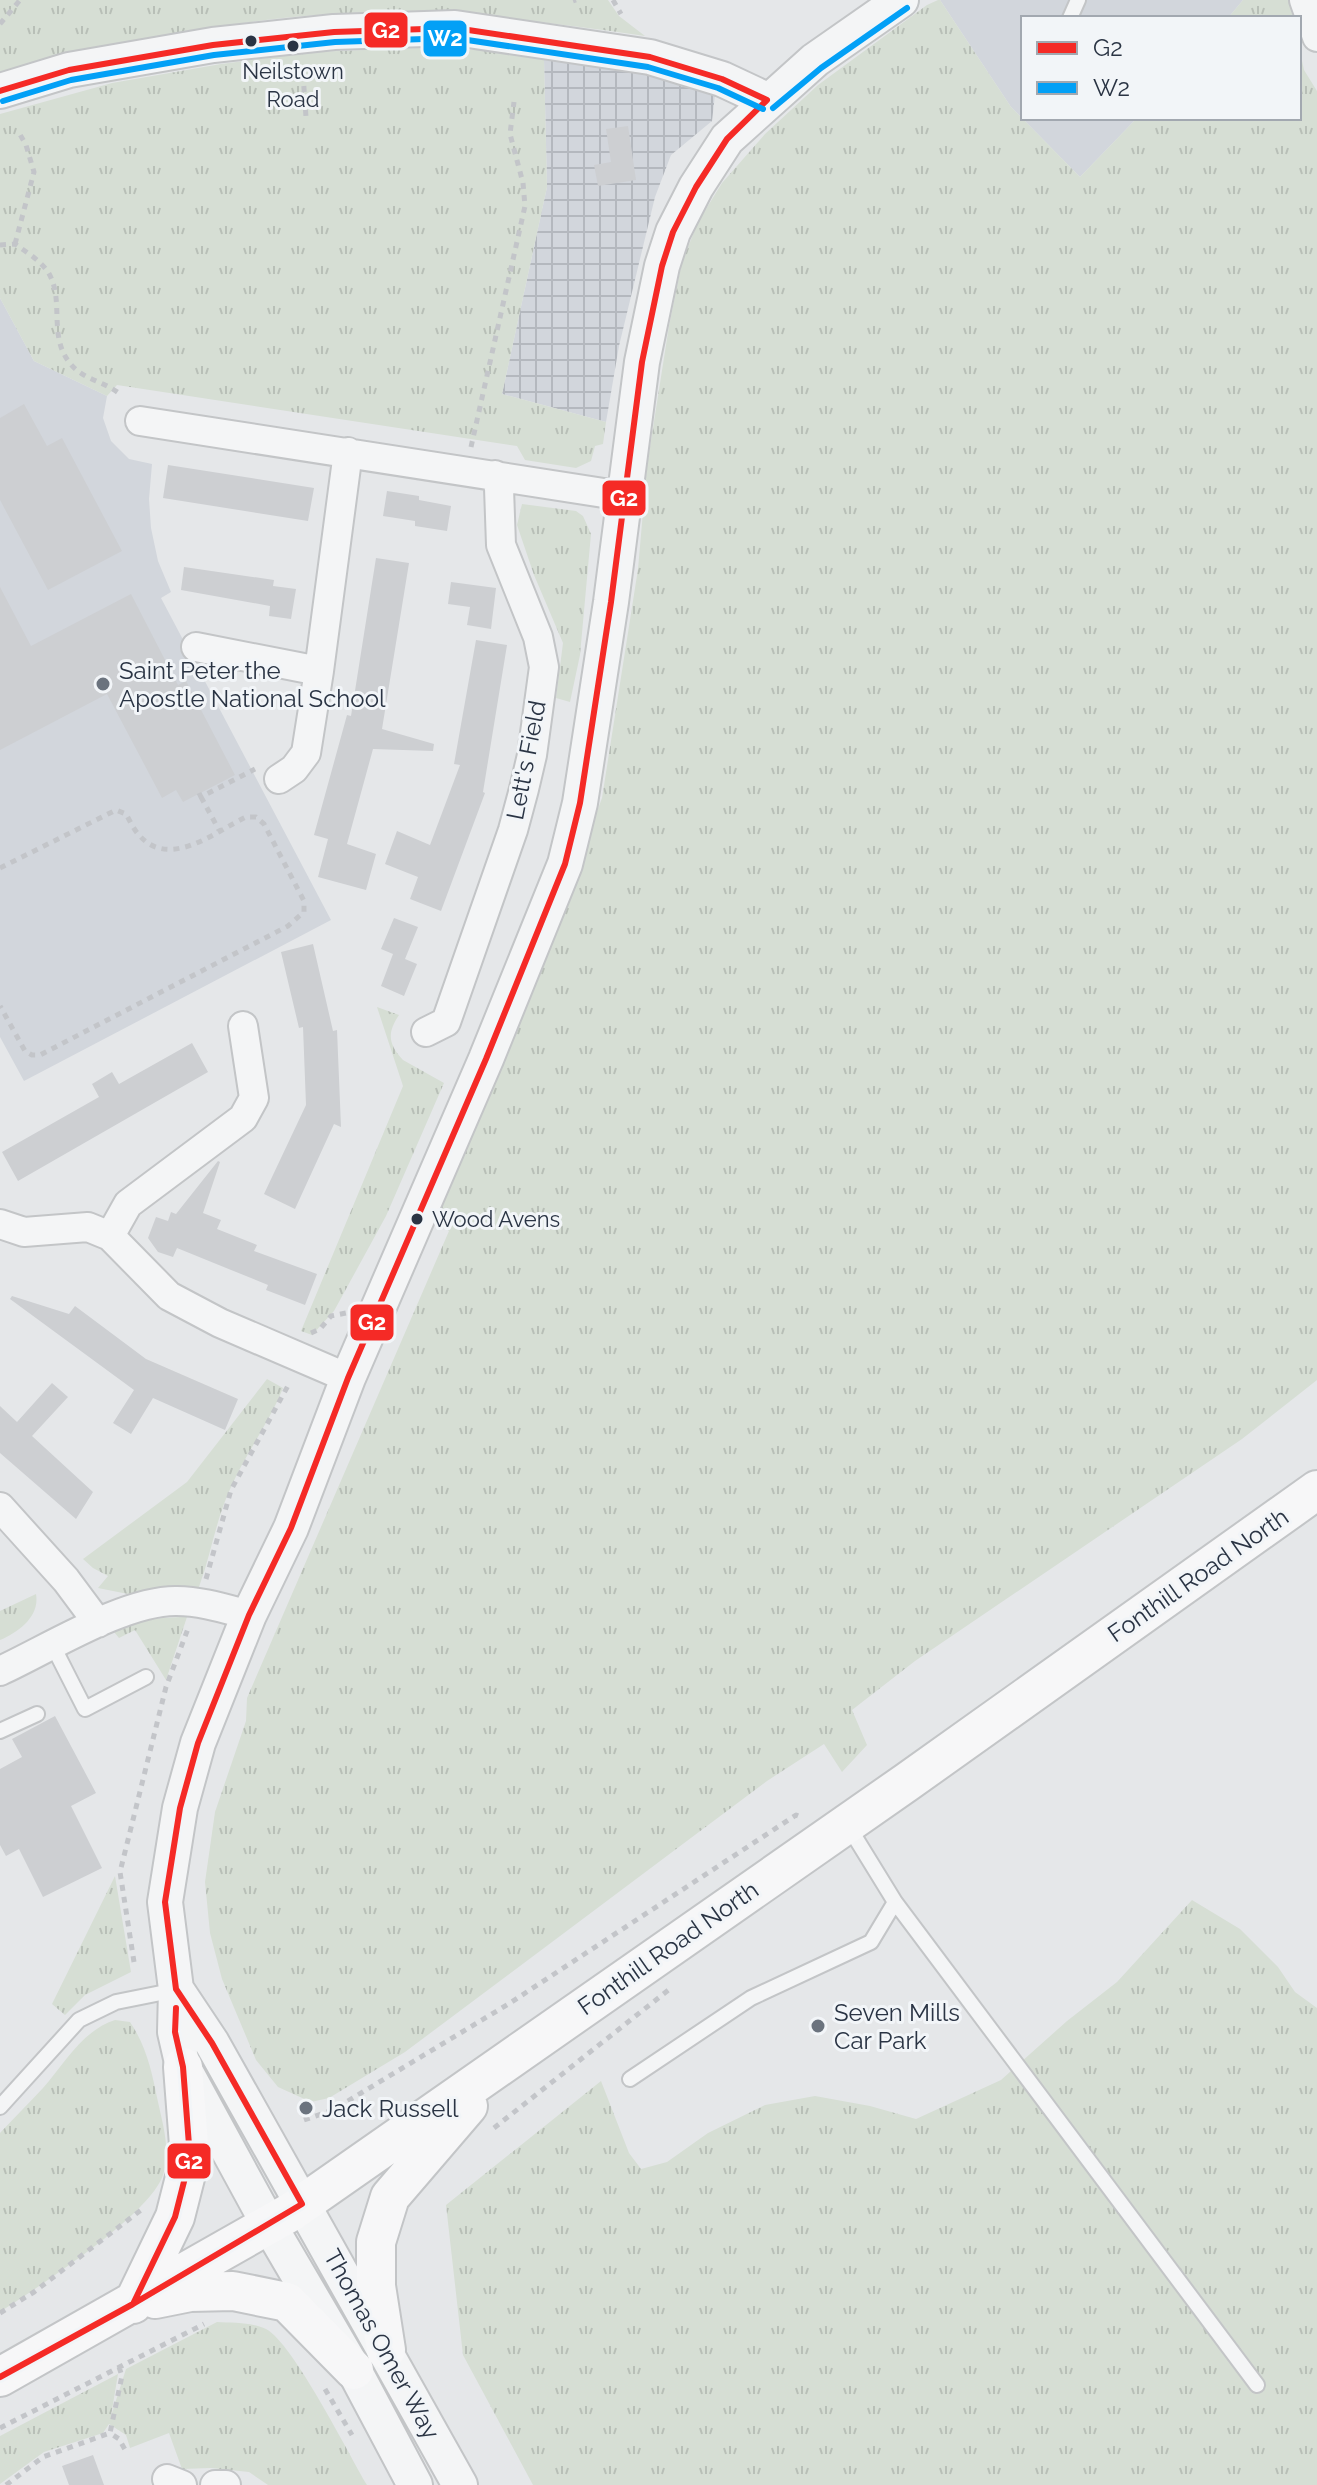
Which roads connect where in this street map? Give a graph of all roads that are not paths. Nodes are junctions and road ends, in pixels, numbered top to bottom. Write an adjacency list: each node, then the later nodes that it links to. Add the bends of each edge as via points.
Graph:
1 (901, 0): 5 (street, Thomas Omer Way)
2 (1304, 0): 3 (street)
3 (1317, 37)
4 (0, 91): 5 (street, via 69,70 213,45 334,32 455,28 650,57 722,79)
5 (767, 100): 9 (street, Thomas Omer Way, via 727,139 673,232 642,362)
6 (140, 421): 7 (street)
7 (348, 452): 8 (street); 11 (street)
8 (495, 475): 9 (street); 14 (street, Lett's Field, via 501,545 538,637 544,667 532,755 513,830 446,1022)
9 (623, 496): 17 (street, Thomas Omer Way, via 582,788 565,864)
10 (196, 647): 11 (street)
11 (319, 671): 12 (street, via 306,753 294,769)
12 (267, 773)
13 (243, 1026): 16 (street, via 254,1098 243,1118 128,1204)
14 (426, 1032)
15 (0, 1224): 16 (street, via 24,1232 88,1227)
16 (110, 1236): 17 (street, via 169,1296)
17 (348, 1378): 20 (street, Thomas Omer Way, via 291,1528)
18 (1317, 1490): 27 (main road, Fonthill Road North)
19 (0, 1507): 21 (street)
20 (249, 1615): 21 (street, via 175,1600 144,1605); 29 (street, Thomas Omer Way, via 198,1743 180,1808 165,1902)
21 (98, 1623): 22 (street)
22 (53, 1646): 23 (street); 24 (lane, via 85,1709)
23 (0, 1671)
24 (146, 1677)
25 (37, 1714): 26 (lane)
26 (0, 1731)
27 (846, 1824): 28 (lane); 30 (main road, Fonthill Road North)
28 (895, 1902): 32 (lane, via 871,1942 751,1998); 40 (lane)
29 (176, 1989): 31 (street, Thomas Omer Way, via 175,2032); 33 (lane, via 116,2002 79,2020); 34 (street, Thomas Omer Way)
30 (516, 2054): 34 (main road, Fonthill Road North); 37 (main road, via 390,2197 376,2242 376,2286)
31 (183, 2067): 35 (street, Thomas Omer Way); 36 (main road, via 190,2158 175,2217)
32 (630, 2079)
33 (0, 2107)
34 (302, 2204): 35 (main road, Fonthill Road North); 37 (street, Thomas Omer Way)
35 (269, 2225): 36 (main road, Fonthill Road North); 39 (street, Thomas Omer Way)
36 (133, 2304): 38 (main road, Fonthill Road North); 39 (main road, via 190,2292 233,2291 287,2302)
37 (386, 2350): 44 (street, Thomas Omer Way)
38 (0, 2377)
39 (340, 2379): 43 (street, Thomas Omer Way)
40 (1257, 2385)
41 (215, 2485): 42 (street)
42 (226, 2485)
43 (415, 2485)
44 (460, 2485)

